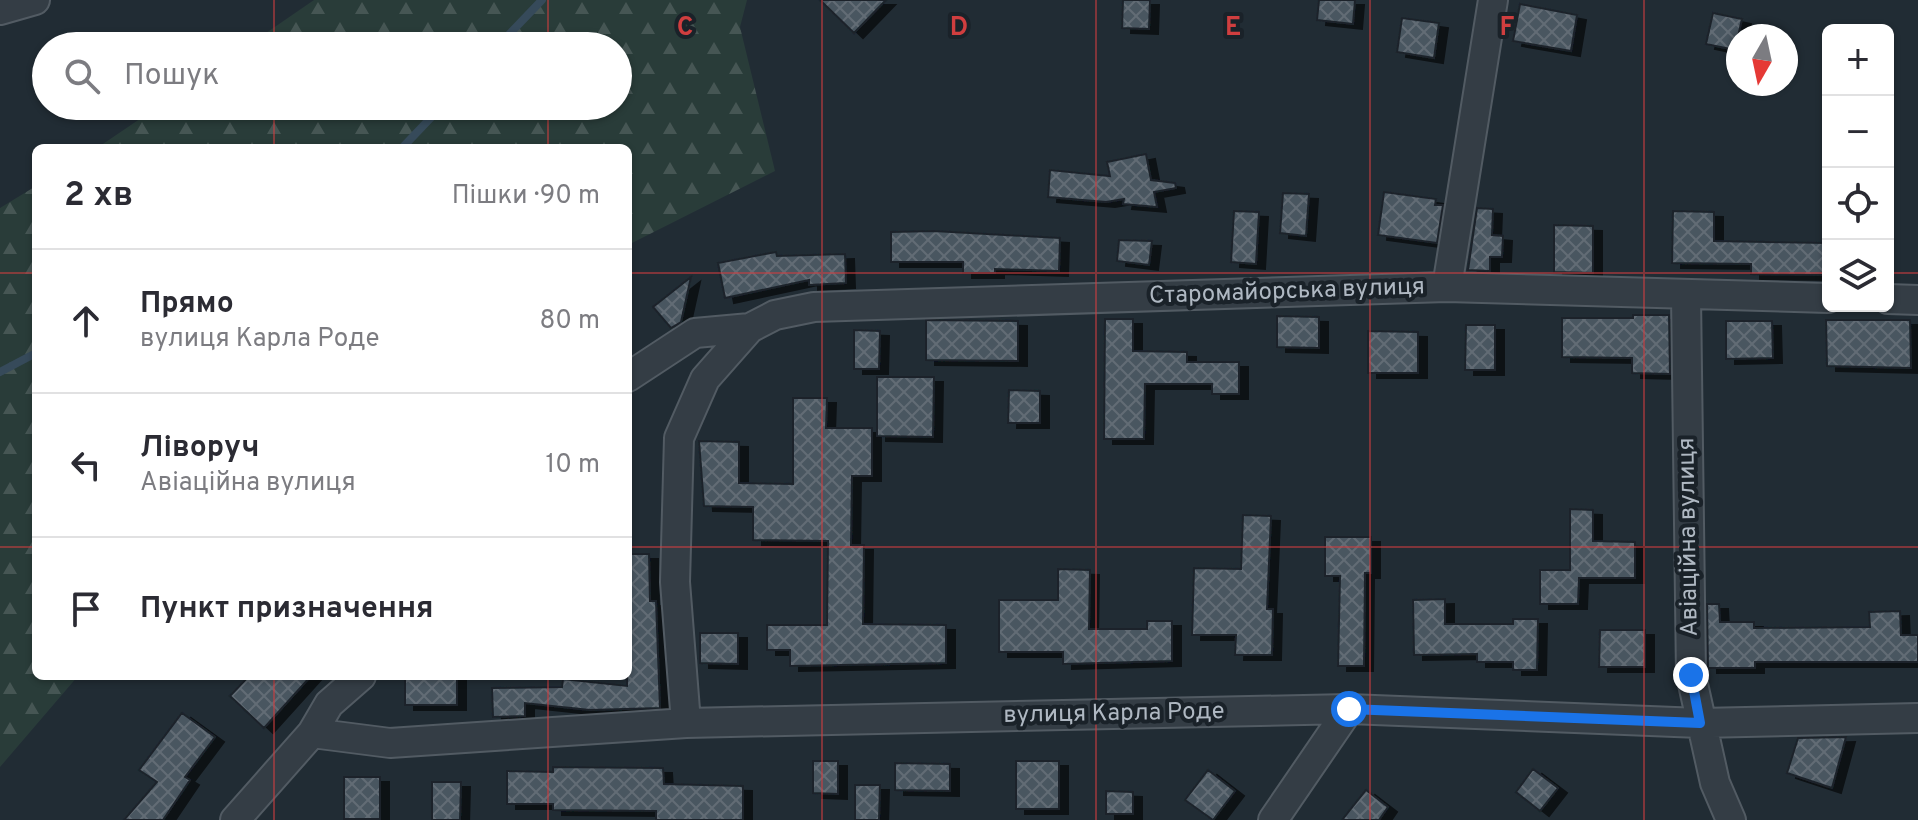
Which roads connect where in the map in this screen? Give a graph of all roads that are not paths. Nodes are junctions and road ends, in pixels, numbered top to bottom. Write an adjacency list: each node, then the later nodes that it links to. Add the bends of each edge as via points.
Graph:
1 (35, 0): 3 (street)
2 (1493, 0): 4 (street)
3 (0, 10)
4 (1447, 287): 5 (street, Старомайорська вулиця); 9 (street, Старомайорська вулиця, via 814,307 775,315)
5 (1686, 296): 6 (street, Старомайорська вулиця); 15 (street, Авіаційна вулиця, via 1691,675)
6 (1822, 298)
7 (1894, 299): 8 (street)
8 (1918, 300)
9 (750, 328): 10 (street, Старомайорська вулиця, via 695,333); 14 (street, Старомайорська вулиця, via 705,379 679,438 675,582)
10 (632, 374)
11 (356, 680): 16 (street, via 329,704)
12 (1349, 709): 14 (street, вулиця Карла Роде); 15 (street, вулиця Карла Роде); 18 (street)
13 (1918, 718): 15 (street, вулиця Карла Роде)
14 (686, 723): 16 (street, вулиця Карла Роде, via 390,743)
15 (1700, 723): 19 (street, Авіаційна вулиця)
16 (312, 733): 17 (street)
17 (252, 813)
18 (1273, 820)
19 (1731, 820)

